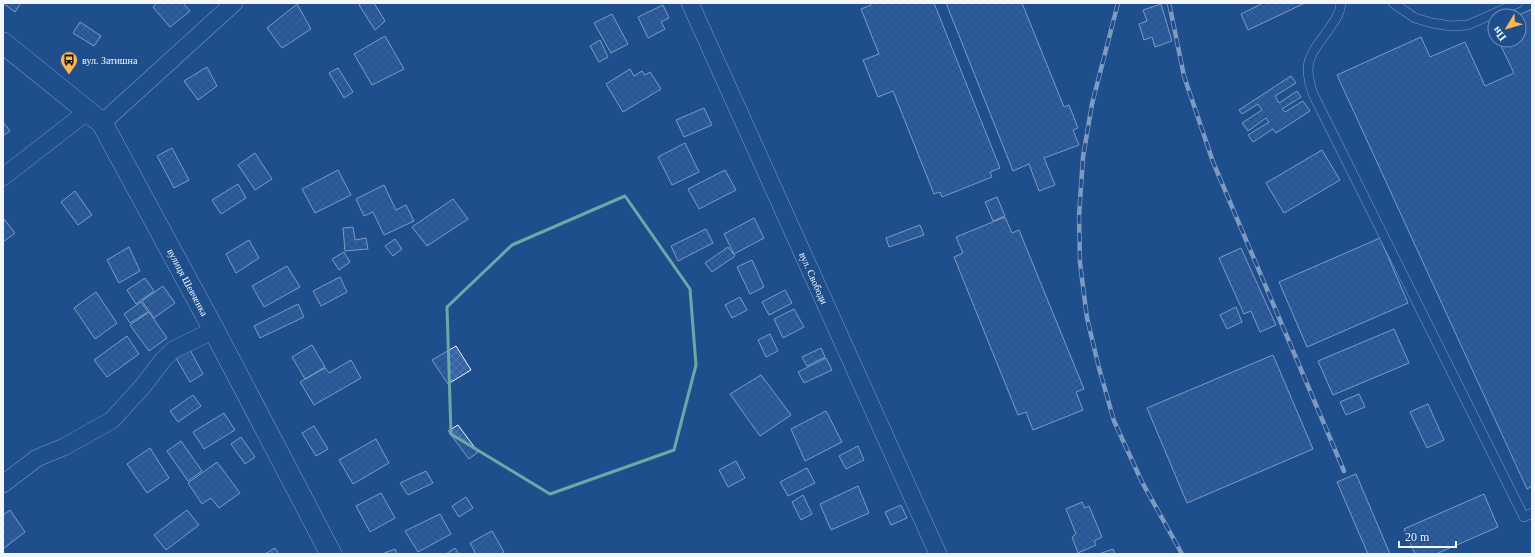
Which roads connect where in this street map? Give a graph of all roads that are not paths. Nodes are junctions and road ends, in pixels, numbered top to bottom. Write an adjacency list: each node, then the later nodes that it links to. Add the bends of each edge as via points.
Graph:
1 (234, 3): 7 (street)
2 (690, 3): 13 (street, вул. Свободи)
3 (1341, 3): 11 (lane, via 1340,12 1310,57 1307,68 1313,94 1524,517)
4 (1393, 3): 5 (lane, via 1415,18 1451,26 1468,25)
5 (1518, 3)
6 (3, 43): 7 (street, вулиця Шевченка)
7 (95, 117): 8 (street); 9 (street, вулиця Шевченка)
8 (3, 177)
9 (214, 330): 10 (street, via 173,350 112,420 64,447 37,458); 12 (street, вулиця Шевченка)
10 (3, 484)
11 (1532, 513)
12 (331, 554)
13 (938, 554)

